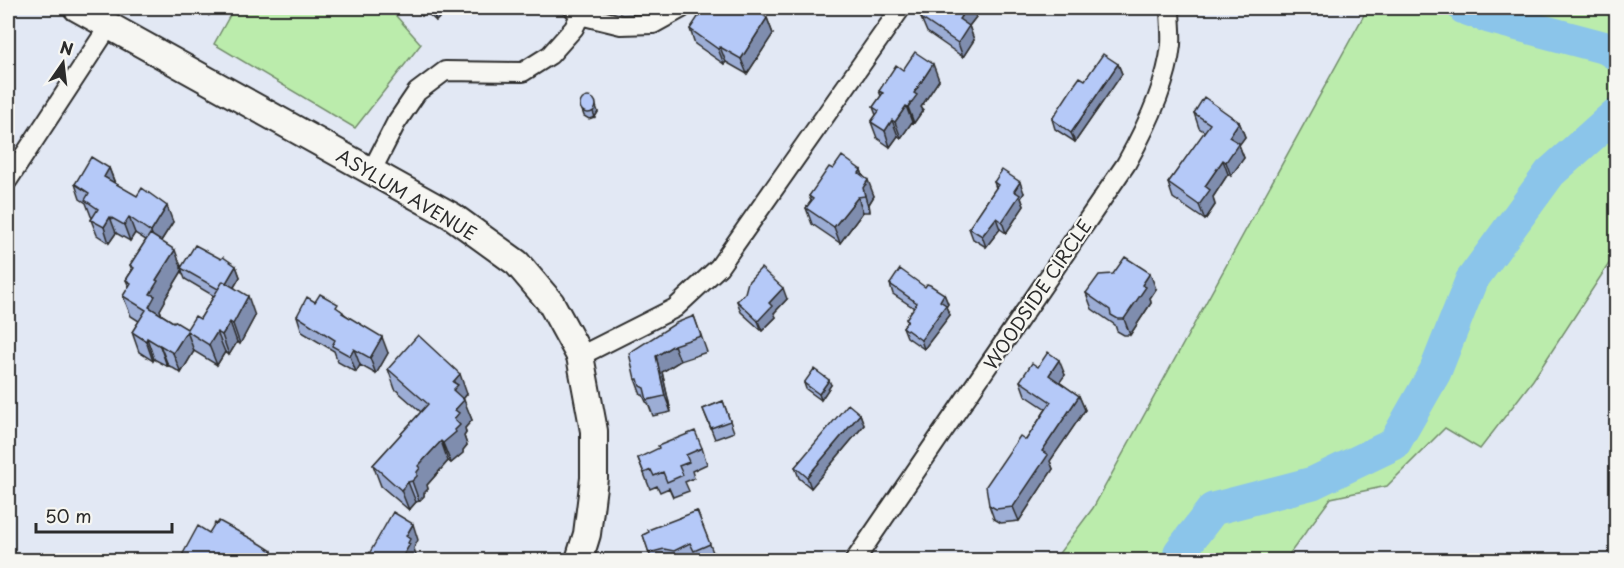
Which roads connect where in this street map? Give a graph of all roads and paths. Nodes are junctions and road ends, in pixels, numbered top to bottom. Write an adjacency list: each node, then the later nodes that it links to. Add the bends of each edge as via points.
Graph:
1 (77, 8): 6 (main road, ASYLUM AVENUE)
2 (682, 8): 5 (street, via 653,24 621,25)
3 (901, 8): 9 (street, via 719,267 675,308)
4 (1170, 8): 11 (street, WOODSIDE CIRCLE, via 1171,46 1161,86 1147,125 1126,164)
5 (576, 11): 7 (street, via 574,28 550,55 523,72 445,71 417,92)
6 (109, 26): 7 (main road, ASYLUM AVENUE); 8 (street)
7 (371, 172): 9 (main road, ASYLUM AVENUE, via 452,216 517,263 551,303)
8 (8, 180)
9 (580, 356): 10 (main road, ASYLUM AVENUE, via 594,431 594,478 589,523)
10 (579, 561)
11 (855, 561)

